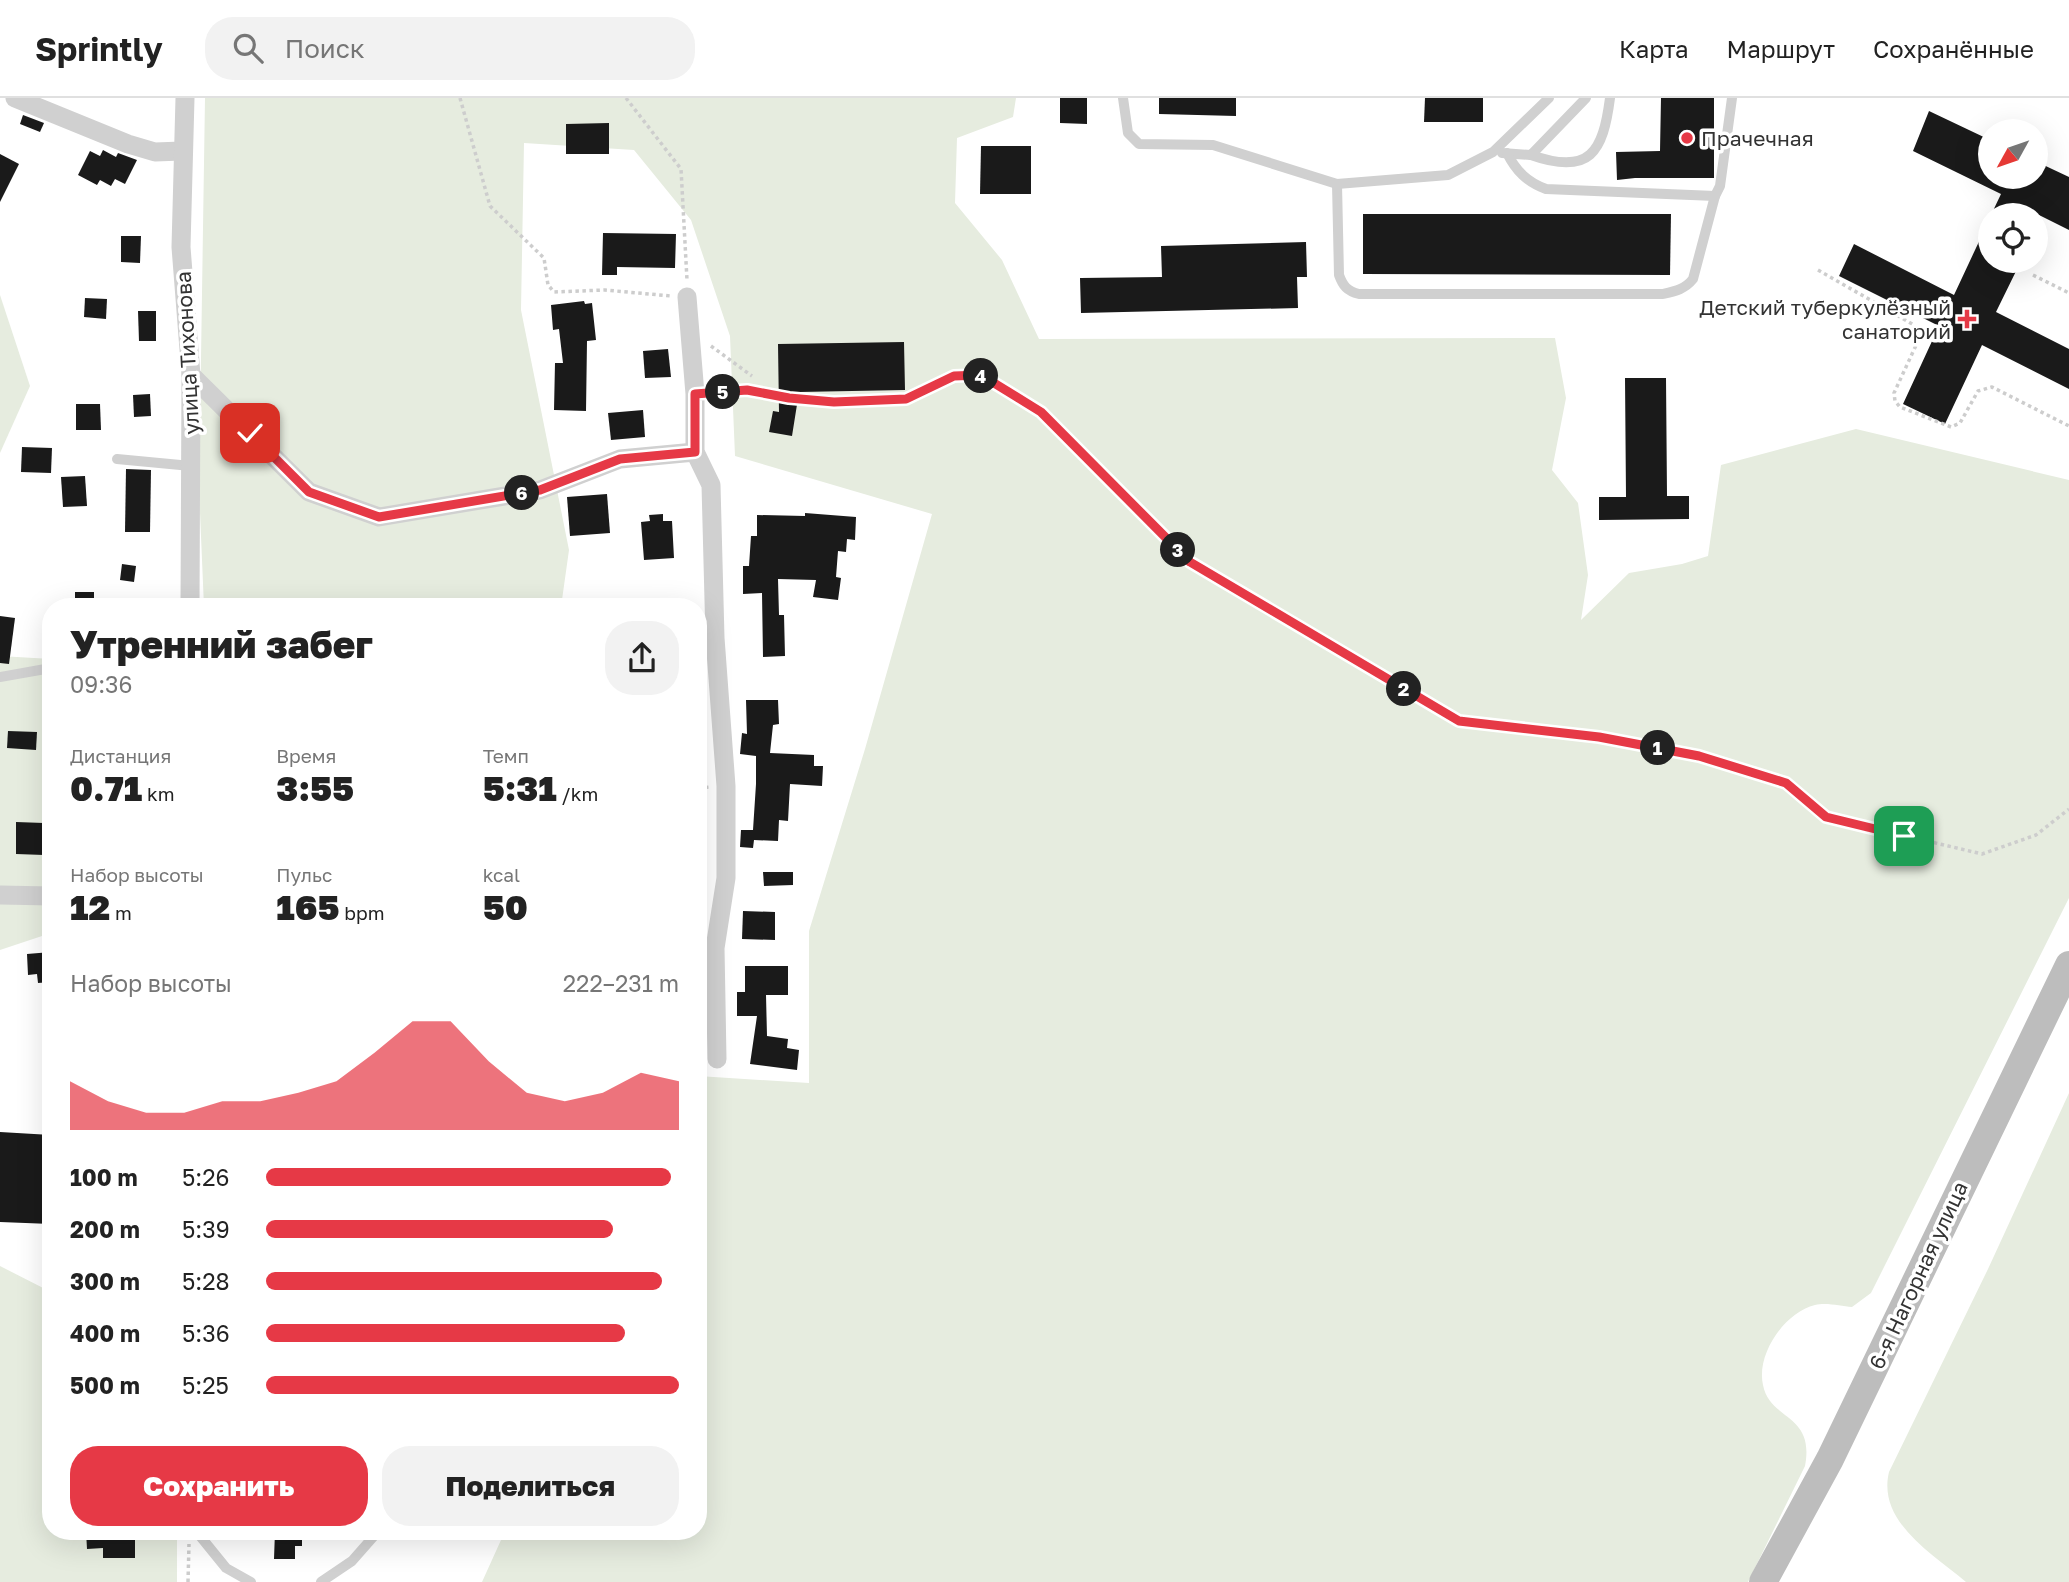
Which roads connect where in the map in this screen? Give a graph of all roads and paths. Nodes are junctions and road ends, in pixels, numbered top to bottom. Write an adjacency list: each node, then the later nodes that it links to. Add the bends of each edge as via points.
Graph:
1 (15, 98): 10 (street, via 128,144 155,152)
2 (185, 98): 10 (street, улица Тихонова)
3 (460, 98): 19 (path, via 490,206 544,258 548,285 554,292 605,290)
4 (626, 98): 19 (path, via 681,169)
5 (1123, 98): 14 (lane, via 1128,133 1139,144 1213,145)
6 (1549, 98): 11 (lane)
7 (1587, 98): 13 (lane)
8 (1610, 98): 13 (lane, via 1605,133 1585,159 1548,161)
9 (1732, 98): 15 (lane, via 1720,186)
10 (183, 151): 21 (street, улица Тихонова, via 181,247)
11 (1493, 152): 12 (lane); 14 (lane, via 1448,175)
12 (1507, 153): 13 (lane); 15 (lane, via 1520,173 1546,188)
13 (1531, 155)
14 (1338, 184): 15 (lane, via 1339,275 1350,292 1359,294 1677,291 1693,279)
15 (1714, 196)
16 (1818, 270): 24 (path, via 1913,325 1918,333 1894,393 1900,407 1951,427 1960,422 1978,391 1992,387)
17 (2033, 275): 18 (path)
18 (2069, 293)
19 (687, 297): 22 (street)
20 (707, 339): 23 (path, via 712,349 766,383)
21 (191, 375): 25 (street, via 309,492 379,517 540,490 620,459); 27 (street, улица Тихонова)
22 (695, 394): 23 (lane, via 747,390); 25 (street)
23 (773, 395): 31 (path, via 834,402 906,399 954,376 981,375 1041,412 1190,562 1459,721 1599,737 1699,756 1786,783 1826,817 1982,854 2036,835)
24 (2069, 426)
25 (695, 452): 35 (street, via 711,485 715,638 726,786 726,878 715,948)
26 (117, 459): 27 (lane)
27 (192, 466): 28 (street, улица Тихонова)
28 (190, 598)
29 (42, 670): 30 (lane)
30 (0, 677)
31 (2069, 809)
32 (0, 895): 33 (street)
33 (42, 896)
34 (2069, 965): 42 (street, 6-я Нагорная улица, via 1830,1459)
35 (718, 1059)
36 (189, 1540): 39 (path)
37 (203, 1540): 40 (lane, via 226,1568)
38 (370, 1540): 41 (lane, via 352,1561)
39 (188, 1582)
40 (251, 1582)
41 (321, 1582)
42 (1763, 1582)

